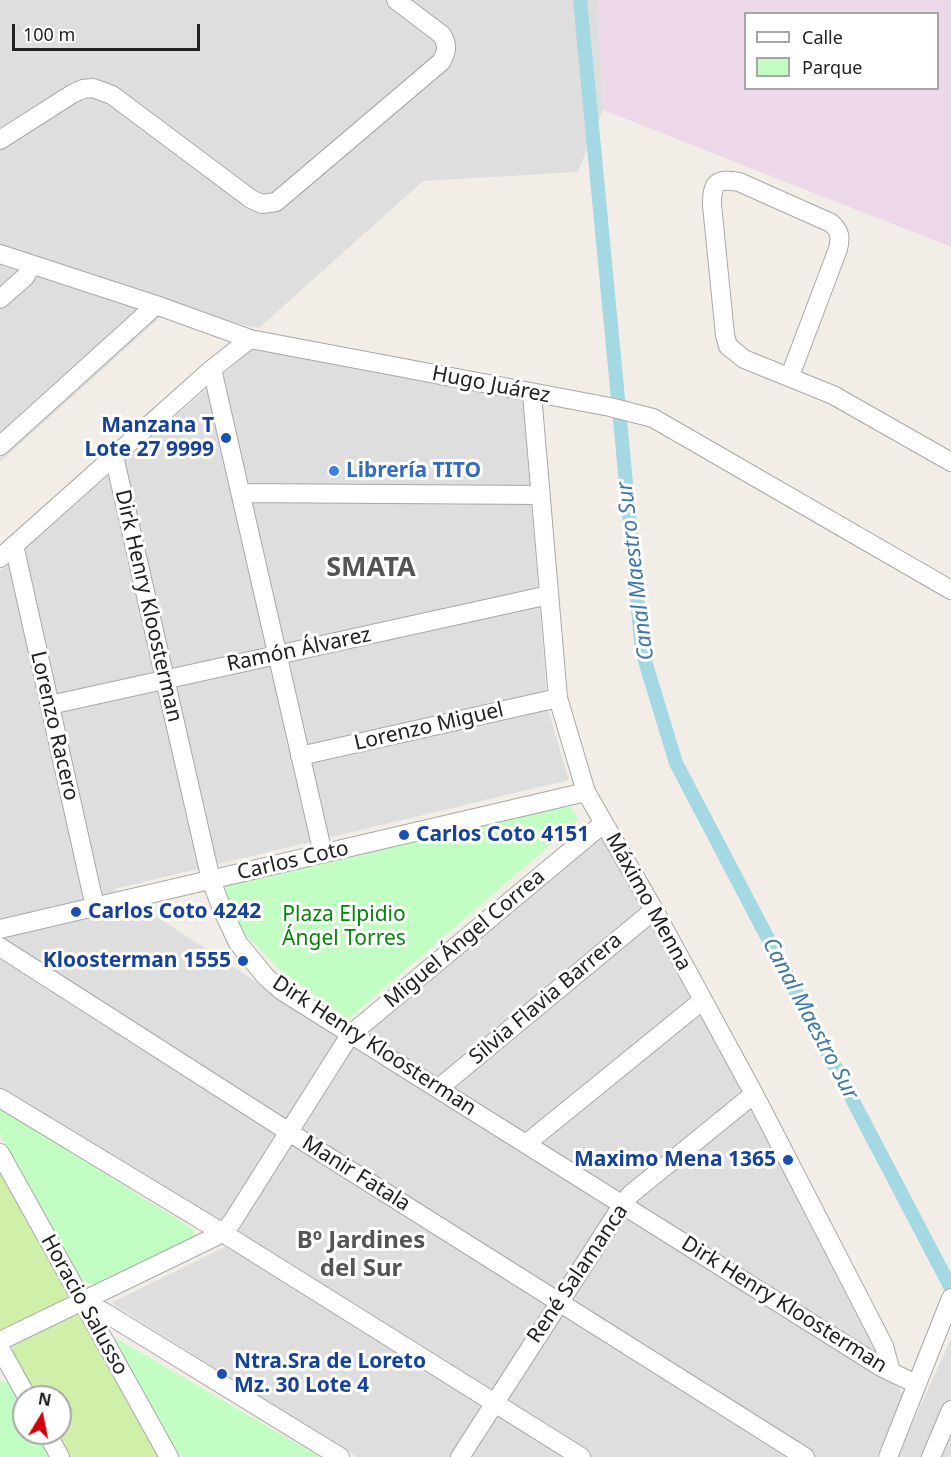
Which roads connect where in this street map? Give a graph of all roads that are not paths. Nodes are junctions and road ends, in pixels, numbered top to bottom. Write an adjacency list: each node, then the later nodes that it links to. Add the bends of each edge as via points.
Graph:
1 (396, 0): 2 (street, via 442,35 446,49 441,62 276,202 262,204 251,199 105,91 93,88 72,94)
2 (0, 140)
3 (0, 254): 4 (street, Hugo Juárez)
4 (32, 265): 5 (street); 6 (street, Hugo Juárez)
5 (0, 299)
6 (156, 305): 7 (street, Hugo Juárez); 11 (street)
7 (250, 339): 8 (street); 10 (street, Hugo Juárez)
8 (212, 369): 12 (street); 14 (street)
9 (790, 376): 9 (street, via 838,249 839,232 831,223 739,182 720,182 714,185 712,205 728,346 744,359); 13 (street, via 833,395)
10 (532, 394): 15 (street, Máximo Menna); 18 (street, Hugo Juárez, via 640,413 663,423)
11 (0, 446)
12 (114, 456): 16 (street); 21 (street, Dirk Henry Kloosterman)
13 (951, 462)
14 (241, 493): 15 (street); 20 (street)
15 (539, 495): 19 (street, Máximo Menna)
16 (14, 545): 17 (street); 23 (street, Lorenzo Racero)
17 (0, 558)
18 (951, 590)
19 (549, 595): 20 (street, Ramón Álvarez); 22 (street, Máximo Menna)
20 (277, 655): 21 (street, Ramón Álvarez); 24 (street)
21 (165, 680): 23 (street, Ramón Álvarez); 28 (street, Dirk Henry Kloosterman)
22 (558, 698): 24 (street, Lorenzo Miguel); 25 (street, Máximo Menna)
23 (50, 705): 29 (street, Lorenzo Racero)
24 (300, 756): 27 (street)
25 (586, 792): 26 (street, Máximo Menna); 27 (street, Carlos Coto)
26 (604, 823): 30 (street, Máximo Menna); 34 (street, Miguel Ángel Correa)
27 (323, 854): 28 (street, Carlos Coto)
28 (211, 880): 29 (street, Carlos Coto); 34 (street, Dirk Henry Kloosterman, via 238,943 266,977)
29 (95, 907): 31 (street, Carlos Coto)
30 (654, 910): 33 (street, Máximo Menna); 35 (street, Silvia Flavia Barrera)
31 (0, 929)
32 (0, 947): 38 (street, Manir Fatala)
33 (703, 1000): 36 (street, Máximo Menna); 39 (street)
34 (350, 1035): 35 (street, Dirk Henry Kloosterman); 38 (street, Miguel Ángel Correa)
35 (439, 1088): 39 (street, Dirk Henry Kloosterman)
36 (754, 1094): 41 (street, René Salamanca); 47 (street, Máximo Menna, via 884,1346)
37 (0, 1098): 42 (street)
38 (289, 1132): 42 (street, Miguel Ángel Correa); 44 (street, Manir Fatala)
39 (527, 1143): 41 (street, Dirk Henry Kloosterman)
40 (0, 1153): 43 (street, Horacio Salusso)
41 (623, 1204): 44 (street, René Salamanca); 47 (street, Dirk Henry Kloosterman)
42 (223, 1233): 43 (street, Miguel Ángel Correa); 50 (street)
43 (82, 1301): 46 (street, Miguel Ángel Correa); 52 (street, Horacio Salusso); 53 (street)
44 (559, 1302): 50 (street, René Salamanca); 56 (street, Manir Fatala)
45 (948, 1305): 48 (street)
46 (1, 1352): 49 (street)
47 (891, 1372): 48 (street, Dirk Henry Kloosterman)
48 (916, 1384): 57 (street)
49 (20, 1385)
50 (494, 1402): 54 (street, René Salamanca); 55 (street)
51 (951, 1410): 58 (street)
52 (169, 1457)
53 (340, 1457)
54 (460, 1457)
55 (581, 1457)
56 (805, 1457)
57 (888, 1457)
58 (931, 1457)

